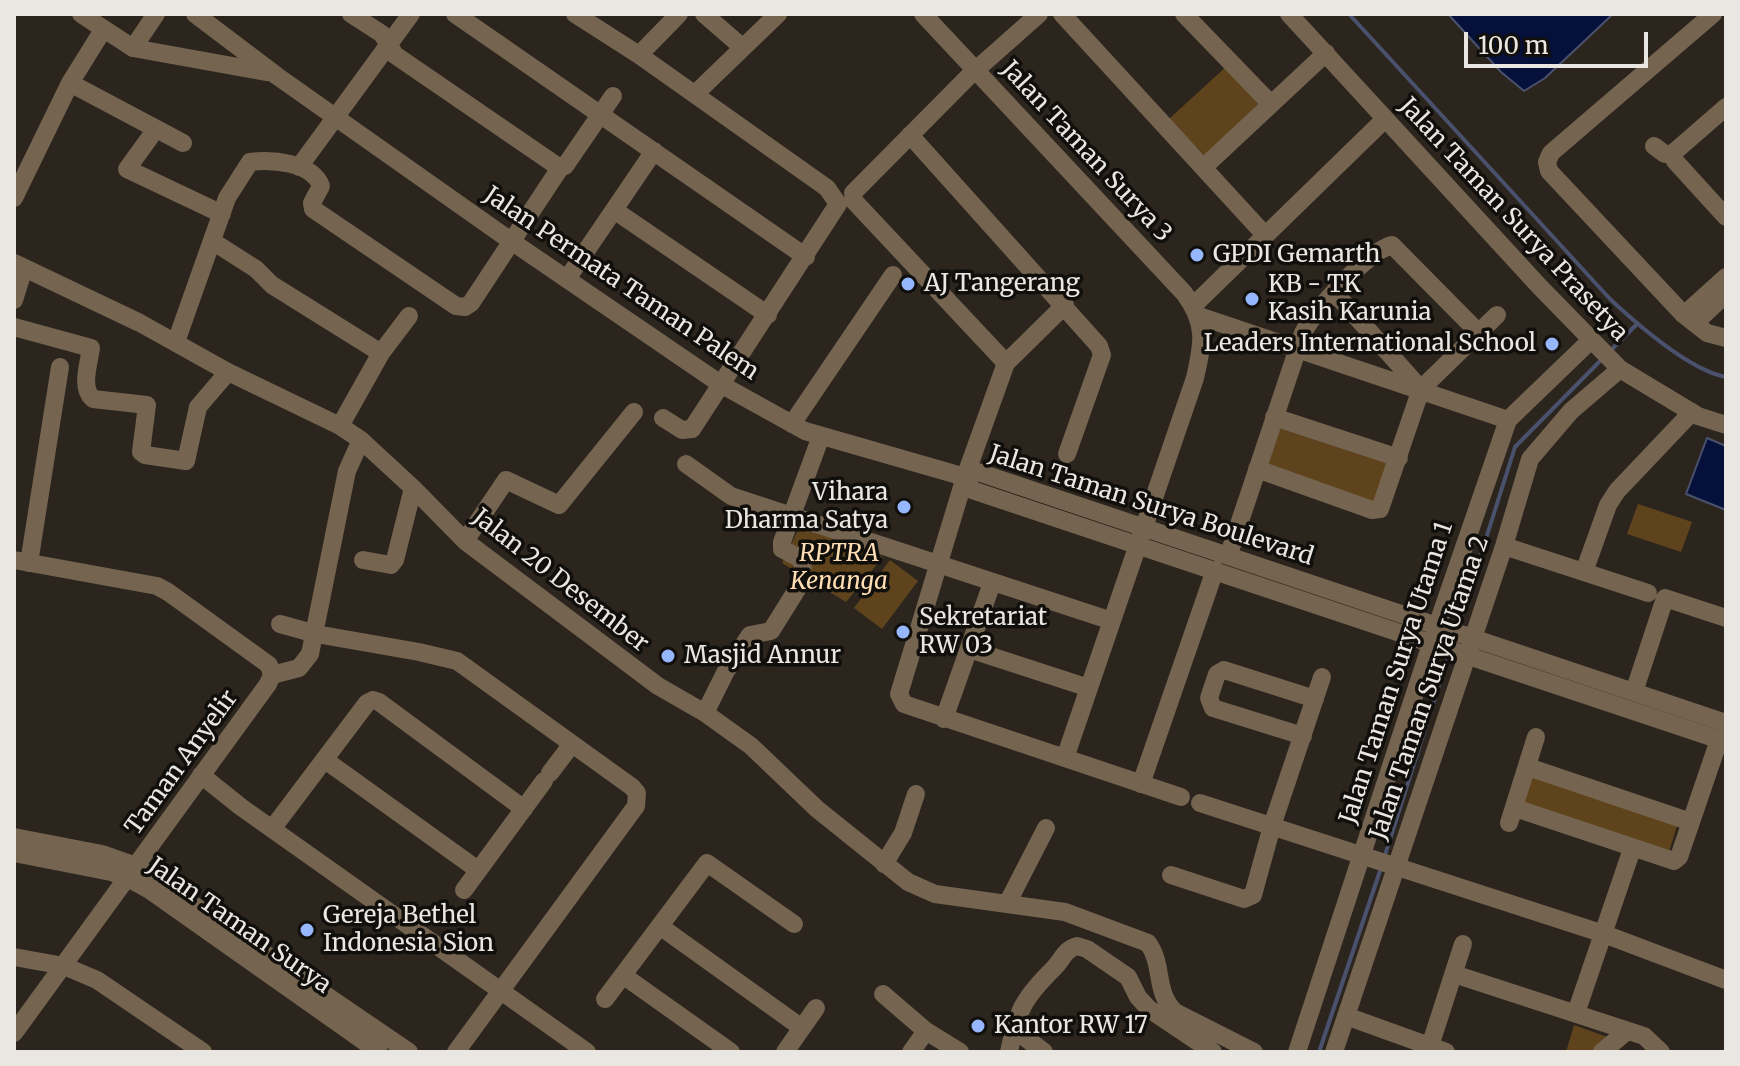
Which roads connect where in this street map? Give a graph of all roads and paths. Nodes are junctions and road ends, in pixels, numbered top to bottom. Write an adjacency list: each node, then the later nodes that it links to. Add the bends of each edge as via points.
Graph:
1 (81, 14): 17 (street)
2 (156, 14): 20 (street)
3 (195, 14): 24 (street, Jalan Permata Taman Palem)
4 (351, 14): 18 (street, via 382,34)
5 (411, 14): 18 (street)
6 (455, 14): 29 (street)
7 (576, 14): 22 (street)
8 (679, 14): 22 (street)
9 (704, 14): 19 (street)
10 (778, 14): 19 (street)
11 (923, 14): 23 (street, Jalan Taman Surya 3)
12 (1039, 14): 23 (street)
13 (1062, 14): 40 (street)
14 (1184, 14): 28 (street)
15 (1289, 14): 21 (street, Jalan Taman Surya Prasetya)
16 (1713, 14): 62 (street, via 1551,153 1547,162 1549,171)
17 (103, 30): 20 (street); 25 (street)
18 (389, 46): 31 (street); 41 (street)
19 (742, 47): 26 (street)
20 (133, 48): 24 (street)
21 (1326, 53): 28 (street); 32 (street, Jalan Taman Surya Prasetya)
22 (641, 57): 26 (street)
23 (971, 68): 34 (street); 58 (street, Jalan Taman Surya 3)
24 (277, 76): 31 (street, Jalan Permata Taman Palem)
25 (70, 83): 33 (street); 42 (street)
26 (695, 94): 49 (street, via 837,200 838,209)
27 (613, 96): 29 (street)
28 (1270, 103): 40 (street)
29 (602, 114): 37 (street); 41 (street)
30 (1723, 115): 38 (street)
31 (336, 117): 39 (street); 48 (street, Jalan Permata Taman Palem)
32 (1385, 119): 46 (street); 69 (street, Jalan Taman Surya Prasetya)
33 (156, 129): 35 (street); 44 (street, via 127,169)
34 (910, 135): 57 (street); 70 (street, via 857,187 854,201)
35 (183, 143)
36 (1654, 146): 38 (street)
37 (654, 151): 43 (street); 49 (street)
38 (1672, 154): 45 (street)
39 (299, 167): 44 (street, via 250,162); 48 (street, via 321,186 313,209 456,306 471,303)
40 (1204, 167): 46 (street)
41 (560, 168): 48 (street)
42 (14, 198)
43 (614, 210): 53 (street); 59 (street)
44 (222, 214): 47 (street)
45 (1726, 217)
46 (1265, 235): 58 (street)
47 (212, 241): 66 (street); 68 (street)
48 (511, 241): 53 (street, Jalan Permata Taman Palem)
49 (806, 257): 59 (street)
50 (19, 266): 56 (street); 66 (street, Jalan 20 Desember)
51 (893, 275): 80 (street)
52 (1726, 277): 62 (street)
53 (567, 279): 73 (street, Jalan Permata Taman Palem)
54 (1334, 292): 64 (street, via 1396,242); 67 (street, via 1311,317); 74 (street)
55 (1726, 294): 62 (street)
56 (14, 300)
57 (1065, 305): 70 (street); 85 (street, via 1102,355)
58 (1196, 310): 67 (street); 92 (street, via 1202,343 1195,378)
59 (768, 315): 73 (street)
60 (1497, 315): 64 (street)
61 (409, 316): 68 (street)
62 (1690, 319): 65 (street, via 1707,333)
63 (14, 327): 72 (street, via 89,346 87,393 93,399 147,405 141,452 145,455 186,461 198,407)
64 (1478, 332): 74 (street)
65 (1726, 338)
66 (176, 342): 72 (street, Jalan 20 Desember)
67 (1297, 348): 74 (street); 77 (street)
68 (381, 353): 82 (street)
69 (1606, 356): 76 (street, Jalan Taman Surya Prasetya); 79 (street, Jalan Taman Surya Utama 1); 94 (street, Jalan Taman Surya Utama 2, via 1571,411 1530,459)
70 (1006, 363): 89 (street)
71 (60, 367): 97 (street)
72 (228, 372): 82 (street, Jalan 20 Desember)
73 (722, 385): 78 (street, via 689,431); 80 (street, Jalan Permata Taman Palem)
74 (1421, 389): 79 (street); 86 (street)
75 (634, 412): 93 (street, via 559,505 506,480)
76 (1692, 412): 81 (street, Jalan Taman Surya Prasetya); 100 (street, via 1613,498)
77 (1274, 417): 86 (street); 88 (street)
78 (663, 418)
79 (1508, 420): 107 (street, Jalan Taman Surya Utama 1)
80 (792, 424): 83 (street, Jalan Permata Taman Palem)
81 (1726, 425)
82 (340, 426): 84 (street, Jalan 20 Desember)
83 (821, 436): 89 (street, Jalan Permata Taman Palem); 91 (street)
84 (361, 440): 90 (street, Jalan 20 Desember); 106 (street, via 347,471)
85 (1067, 454)
86 (1399, 458): 88 (street, via 1376,513)
87 (686, 464): 91 (street, via 731,496)
88 (1257, 469): 95 (street)
89 (965, 477): 92 (street, Jalan Taman Surya Boulevard, via 972,490); 98 (street)
90 (413, 488): 93 (street, Jalan 20 Desember); 96 (street, via 395,560 391,565)
91 (792, 518): 98 (street); 114 (street, via 782,549 803,560 801,583 771,631 750,635)
92 (1140, 535): 95 (street, Jalan Taman Surya Boulevard); 99 (street, Jalan Taman Surya Boulevard); 104 (street)
93 (465, 541): 114 (street, Jalan 20 Desember, via 658,686)
94 (1504, 546): 100 (street); 107 (street, Jalan Taman Surya Utama 2)
95 (1229, 554): 107 (street, Jalan Taman Surya Boulevard)
96 (363, 560)
97 (22, 561): 109 (street, via 157,586 269,665)
98 (939, 566): 101 (street); 115 (street, via 899,694 904,704)
99 (1215, 570): 107 (street, Jalan Taman Surya Boulevard); 124 (street)
100 (1584, 572): 102 (street)
101 (992, 583): 104 (street); 108 (street)
102 (1656, 595): 103 (street); 112 (street)
103 (1726, 618)
104 (1112, 621): 111 (street)
105 (280, 624): 106 (street)
106 (316, 634): 109 (street, via 305,663); 119 (street, via 457,661)
107 (1451, 640): 112 (street, Jalan Taman Surya Boulevard); 116 (street, Jalan Taman Surya Boulevard); 136 (street, Jalan Taman Surya Utama 1); 138 (street, Jalan Taman Surya Utama 2)
108 (969, 649): 111 (street); 115 (street)
109 (272, 675): 123 (street, Taman Anyelir)
110 (1322, 677): 113 (street)
111 (1089, 688): 120 (street)
112 (1634, 692): 116 (street, Jalan Taman Surya Boulevard)
113 (1315, 699): 117 (street); 117 (street, via 1224,670 1217,674 1209,698 1213,708)
114 (705, 713): 137 (street, Jalan 20 Desember, via 751,746)
115 (944, 719): 120 (street)
116 (1724, 735): 129 (street)
117 (1303, 736): 130 (street)
118 (1536, 737): 122 (street)
119 (572, 744): 128 (street); 153 (street, via 632,787 636,806)
120 (1065, 758): 124 (street)
121 (325, 760): 128 (street, via 373,700); 132 (street); 139 (street)
122 (1528, 767): 129 (street); 134 (street, via 1512,816)
123 (201, 775): 132 (street); 140 (street, Taman Anyelir)
124 (1141, 784): 126 (street)
125 (916, 794): 137 (street, via 903,833)
126 (1181, 797)
127 (1200, 803): 130 (street)
128 (524, 809): 139 (street)
129 (1691, 822): 134 (street, via 1676,863)
130 (1272, 826): 136 (street); 141 (street, via 1249,898)
131 (1046, 828): 143 (street)
132 (272, 829): 153 (street)
133 (14, 837): 140 (street, Jalan Taman Surya, via 102,854)
134 (1632, 849): 146 (street)
135 (14, 853): 140 (street, Jalan Taman Surya)
136 (1365, 855): 138 (street); 178 (street, Jalan Taman Surya Utama 1)
137 (884, 864): 143 (street, Jalan 20 Desember, via 935,894)
138 (1391, 864): 146 (street); 158 (street, Jalan Taman Surya Utama 2)
139 (478, 870): 142 (street)
140 (132, 872): 149 (street, Taman Anyelir); 166 (street, Jalan Taman Surya, via 148,889); 167 (street, Jalan Taman Surya)
141 (1171, 875)
142 (464, 890)
143 (1007, 904): 177 (street, Jalan 20 Desember, via 1065,912 1148,943 1166,1004)
144 (794, 924): 145 (street, via 709,863)
145 (661, 927): 151 (street); 159 (street)
146 (1604, 934): 152 (street); 157 (street)
147 (1463, 944): 150 (street)
148 (14, 957): 149 (street)
149 (64, 966): 163 (street, Taman Anyelir); 165 (street, via 97,980)
150 (1454, 974): 157 (street); 164 (street)
151 (624, 976): 155 (street); 170 (street)
152 (1726, 980)
153 (502, 991): 168 (street); 169 (street)
154 (883, 994): 161 (street)
155 (605, 999)
156 (816, 1008): 159 (street)
157 (1576, 1013): 162 (street)
158 (1346, 1016): 164 (street); 179 (street, Jalan Taman Surya Utama 2)
159 (802, 1028): 171 (street)
160 (1014, 1029): 174 (street); 175 (street); 176 (street, via 1030,992 1064,952 1077,946 1128,977 1149,1009)
161 (926, 1031): 172 (street); 173 (street)
162 (1627, 1031): 180 (street); 181 (street, via 1644,1036)
163 (14, 1033)
164 (1438, 1049)
165 (203, 1052)
166 (379, 1052)
167 (409, 1052)
168 (456, 1052)
169 (587, 1052)
170 (731, 1052)
171 (785, 1052)
172 (911, 1052)
173 (960, 1052)
174 (1009, 1052)
175 (1044, 1052)
176 (1213, 1052)
177 (1254, 1052)
178 (1297, 1052)
179 (1334, 1052)
180 (1602, 1052)
181 (1661, 1052)

